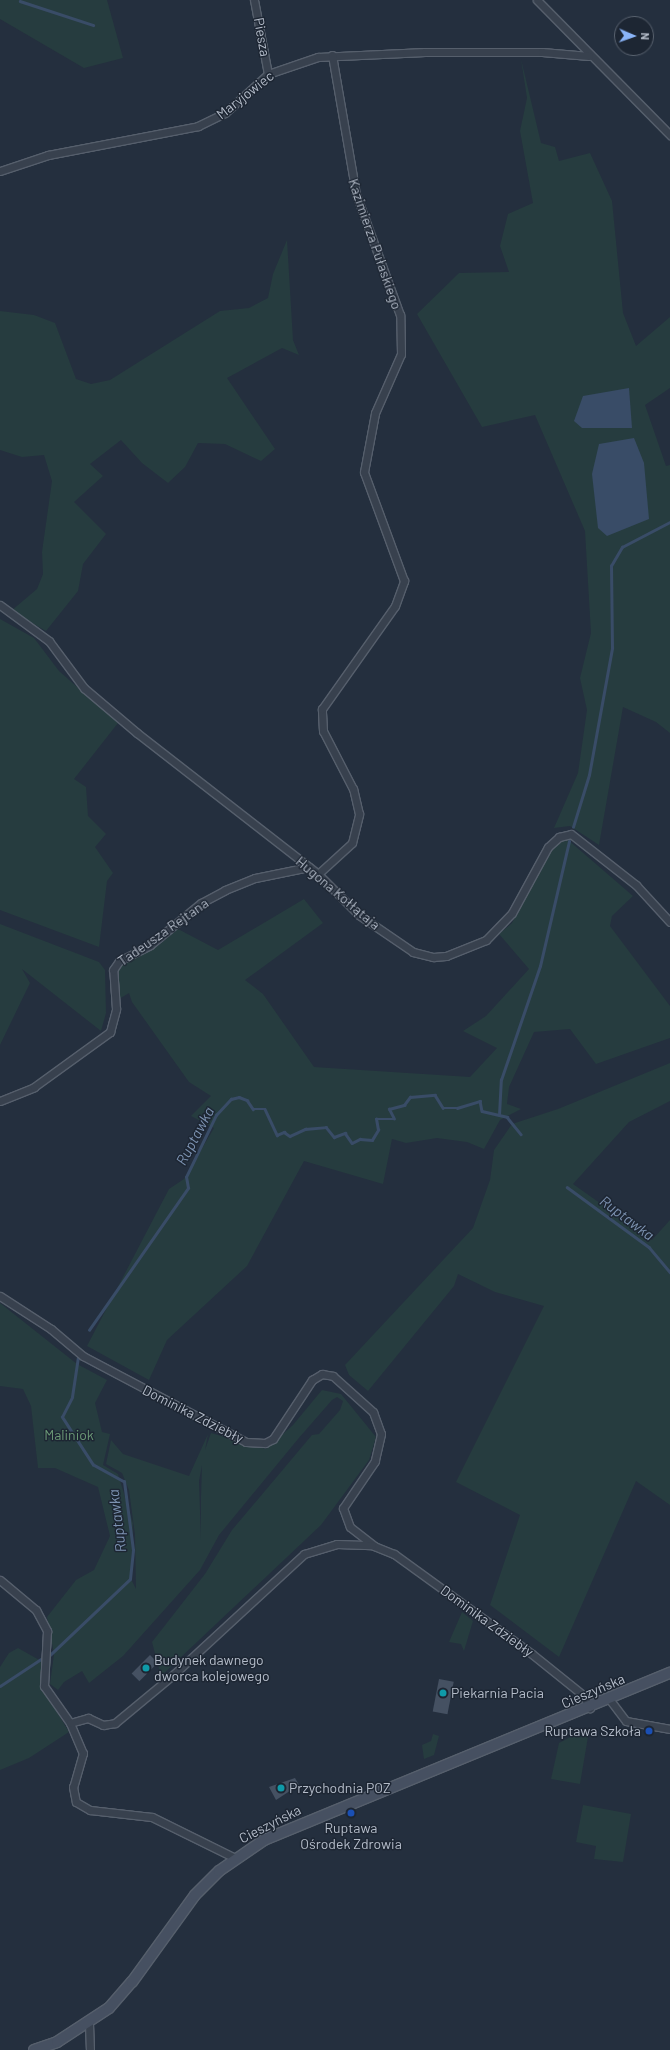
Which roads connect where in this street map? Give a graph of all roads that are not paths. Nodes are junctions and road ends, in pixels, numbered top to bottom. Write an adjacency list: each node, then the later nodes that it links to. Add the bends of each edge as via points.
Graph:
1 (254, 0): 5 (street, Piesza)
2 (537, 0): 4 (street)
3 (332, 55): 4 (street, Maryjowiec, via 542,52); 5 (street, Maryjowiec, via 300,61); 10 (street, Kazimierza Pułaskiego, via 356,194 400,315 401,354 376,413 364,472 404,581 395,606 322,709 323,730 354,790 359,814 352,842)
4 (589, 56): 6 (street)
5 (268, 74): 7 (street, Maryjowiec, via 225,113 198,126 48,155)
6 (670, 135)
7 (0, 171)
8 (0, 606): 9 (street, Hugona Kołłątaja, via 48,641 84,688)
9 (309, 867): 10 (street, Hugona Kołłątaja); 12 (street, Tadeusza Rejtana, via 255,878 225,890 201,903 150,945 119,961 113,970 116,1009 110,1032 34,1086)
10 (318, 874): 11 (street, Hugona Kołłątaja, via 359,915 413,952 433,957 446,956 474,948 504,924 548,847 559,837 570,834 636,885)
11 (670, 922)
12 (0, 1101)
13 (0, 1296): 14 (street, Dominika Zdziebły, via 51,1329 83,1356 246,1442 265,1443 273,1439 312,1380 322,1374 333,1376 364,1402 378,1422 379,1447 375,1461 348,1499 344,1517 358,1536)
14 (374, 1546): 18 (street, Dominika Zdziebły, via 394,1554 532,1654 583,1695); 19 (street, Dominika Zdziebły, via 337,1544 304,1554 174,1674 115,1723 103,1725 88,1718)
15 (0, 1580): 19 (street, via 12,1587 42,1619 47,1631 44,1686)
16 (670, 1673): 17 (main road, Cieszyńska)
17 (610, 1700): 18 (main road, Cieszyńska); 20 (street, via 626,1721)
18 (590, 1708): 21 (main road, Cieszyńska, via 306,1820 264,1840)
19 (70, 1723): 21 (street, via 82,1753 72,1795 81,1808 152,1817)
20 (670, 1728)
21 (235, 1858): 22 (main road, Cieszyńska, via 195,1895 132,1982)
22 (89, 2024): 23 (main road, Cieszyńska); 24 (street)
23 (34, 2050)
24 (90, 2050)

